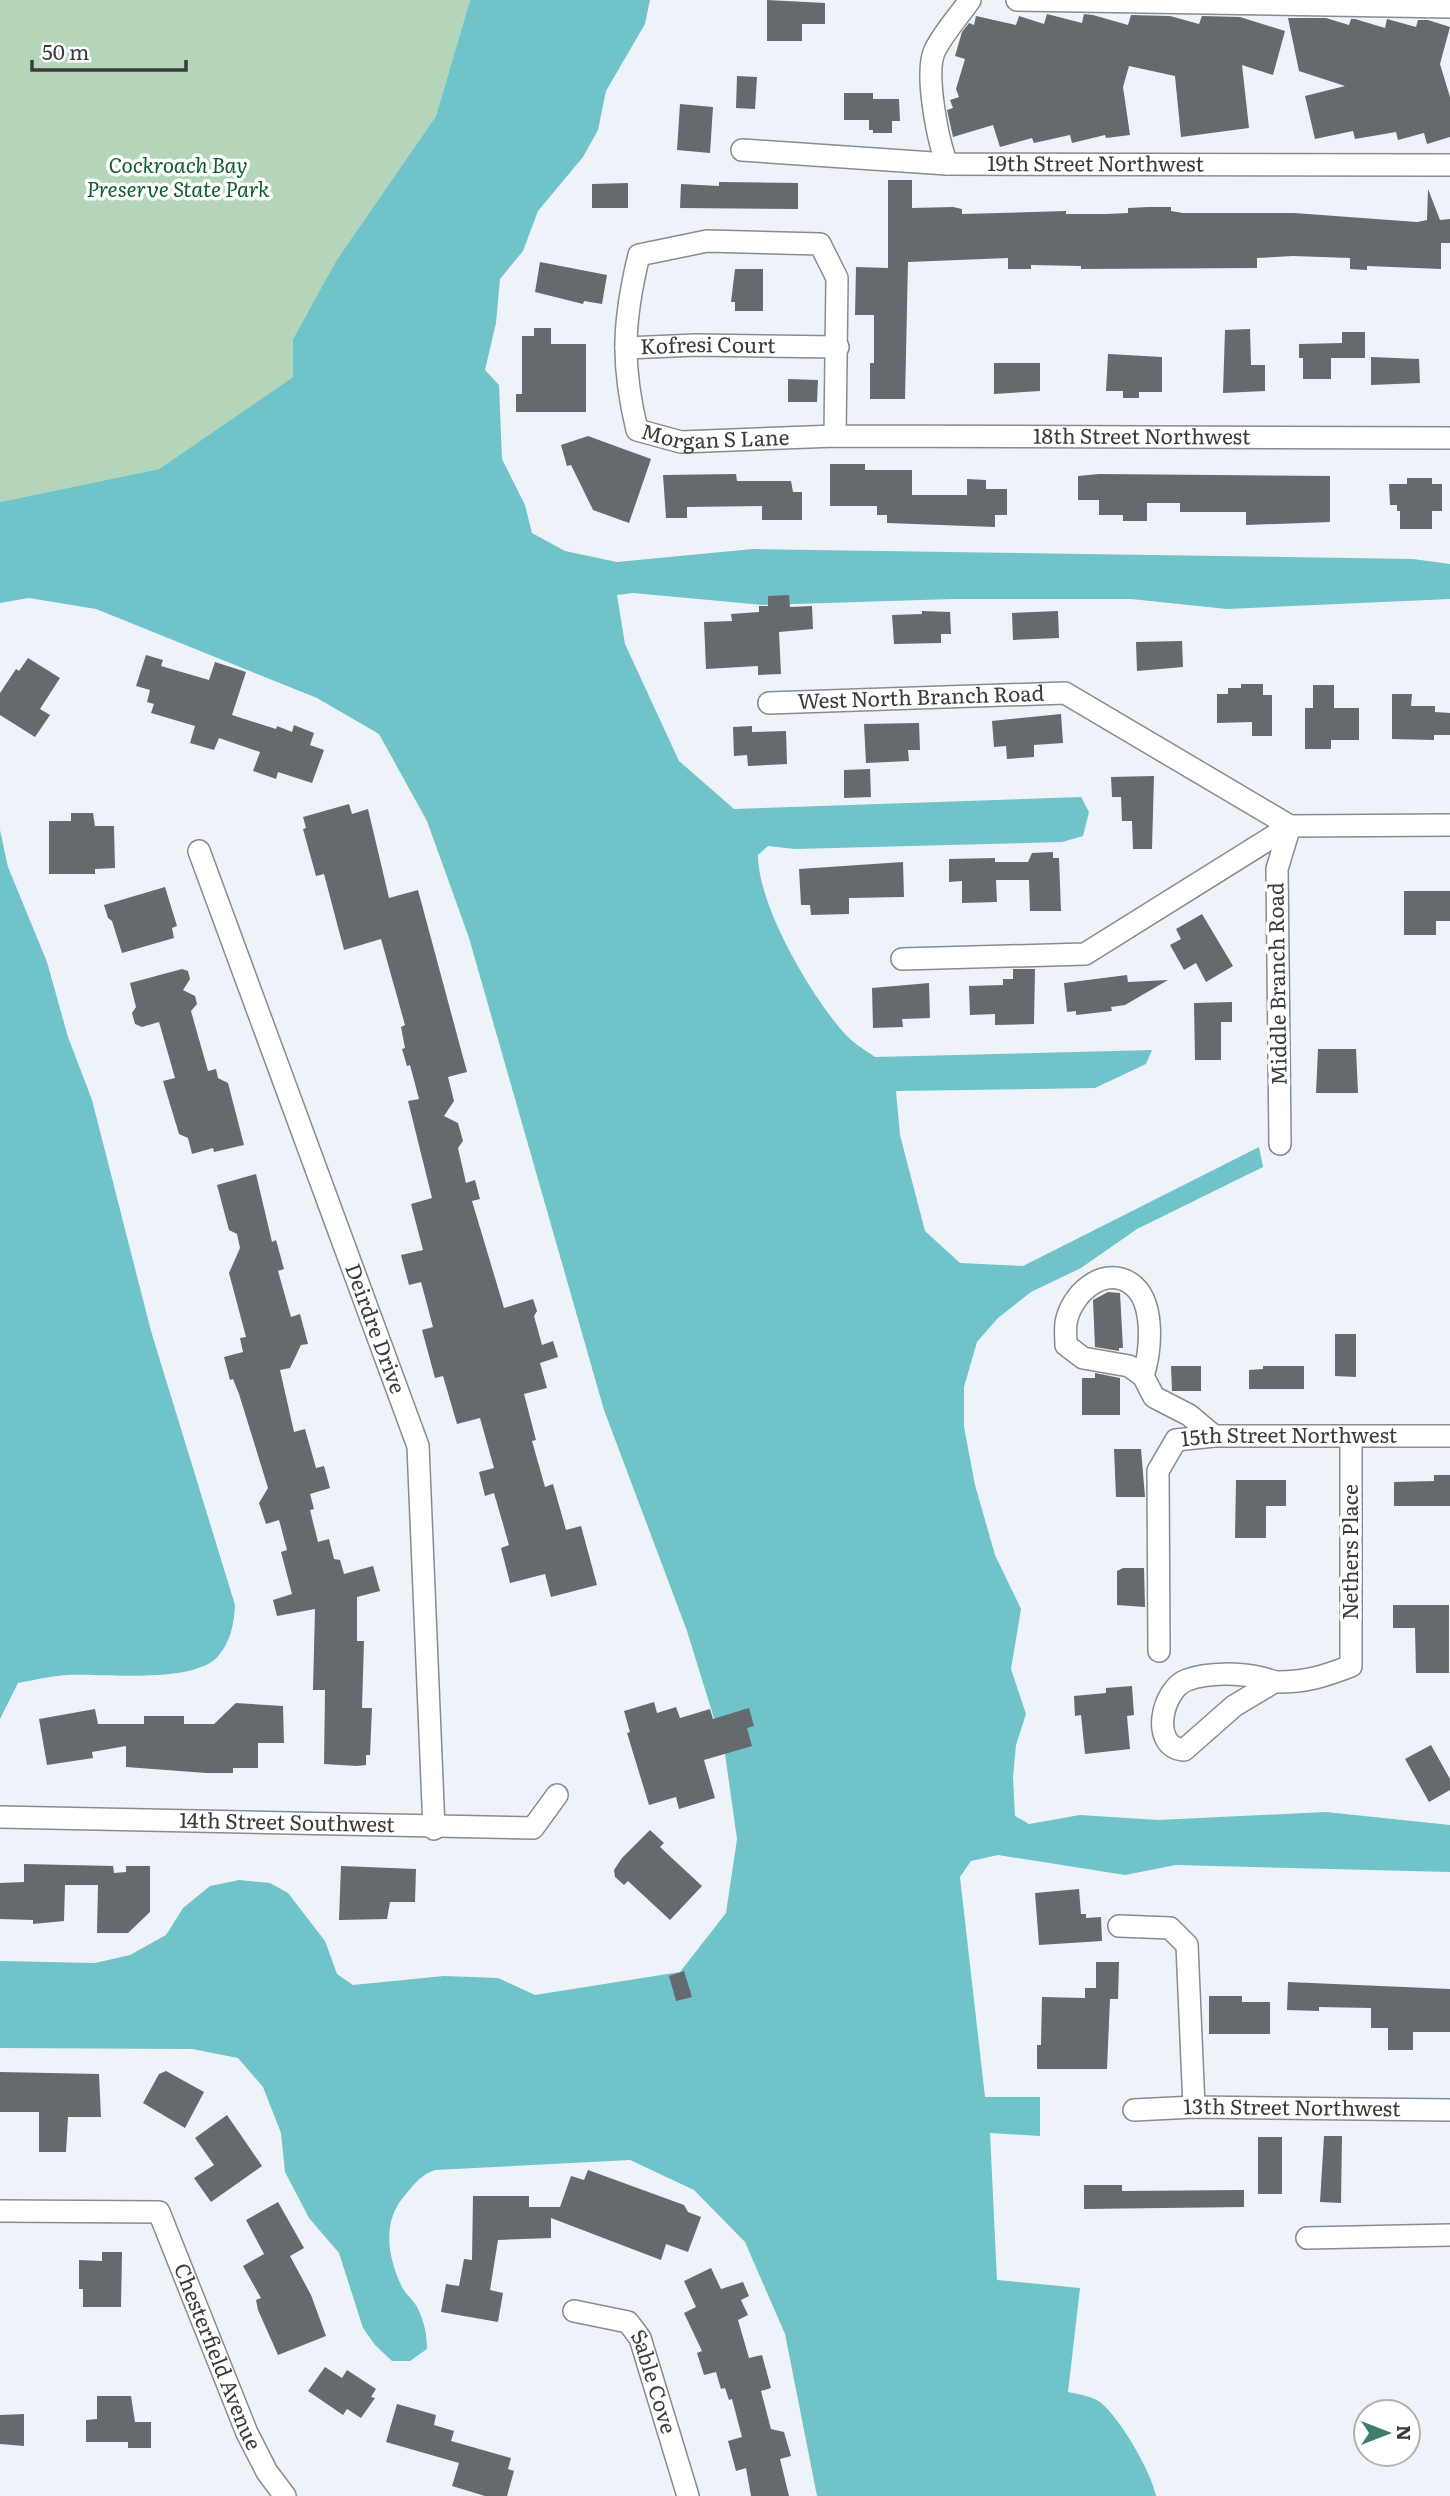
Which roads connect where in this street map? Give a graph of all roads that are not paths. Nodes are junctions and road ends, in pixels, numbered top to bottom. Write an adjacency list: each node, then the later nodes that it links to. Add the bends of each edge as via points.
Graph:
1 (970, 0): 5 (street, via 934,52 937,138)
2 (1017, 0): 3 (street)
3 (1450, 7)
4 (742, 150): 5 (street, 19th Street Northwest)
5 (947, 164): 6 (street, 19th Street Northwest)
6 (1450, 164)
7 (838, 347): 8 (street, Kofresi Court); 8 (street, Kofresi Court, via 837,278 820,244 708,241 639,255 626,305); 9 (street, Kofresi Court)
8 (626, 348): 9 (street, Morgan S Lane, via 627,387 637,430 681,442)
9 (835, 436): 10 (street, 18th Street Northwest)
10 (1450, 438)
11 (769, 703): 13 (street, West North Branch Road, via 1065,693)
12 (1450, 825): 13 (street)
13 (1290, 826): 15 (street, via 1085,954); 16 (street, Middle Branch Road, via 1277,869)
14 (199, 851): 25 (street, Deirdre Drive, via 418,1446)
15 (902, 958)
16 (1280, 1144)
17 (1143, 1376): 17 (street, via 1129,1366 1083,1358 1066,1345 1066,1321 1084,1288 1098,1280 1121,1279 1140,1295 1148,1314 1149,1337); 18 (street, via 1154,1397 1189,1415)
18 (1214, 1436): 20 (street, 15th Street Northwest); 21 (street, 15th Street Northwest, via 1176,1440 1158,1471)
19 (1450, 1436): 20 (street, 15th Street Northwest)
20 (1351, 1438): 22 (street, Nethers Place, via 1351,1666 1311,1681)
21 (1159, 1651)
22 (1274, 1682): 22 (street, via 1202,1675 1183,1681 1169,1695 1163,1733 1167,1743 1184,1750 1234,1706)
23 (557, 1795): 25 (street, 14th Street Southwest, via 533,1828)
24 (0, 1817): 25 (street, 14th Street Southwest)
25 (433, 1829)
26 (1119, 1926): 27 (street, via 1170,1928 1187,1945)
27 (1195, 2107): 28 (street, 13th Street Northwest); 29 (street, 13th Street Northwest)
28 (1134, 2110)
29 (1450, 2110)
30 (0, 2211): 34 (street, Chesterfield Avenue, via 159,2212 247,2433)
31 (1450, 2235): 32 (street)
32 (1307, 2238)
33 (574, 2311): 35 (street, Sable Cove, via 628,2322 640,2337)
34 (285, 2496)
35 (688, 2496)

